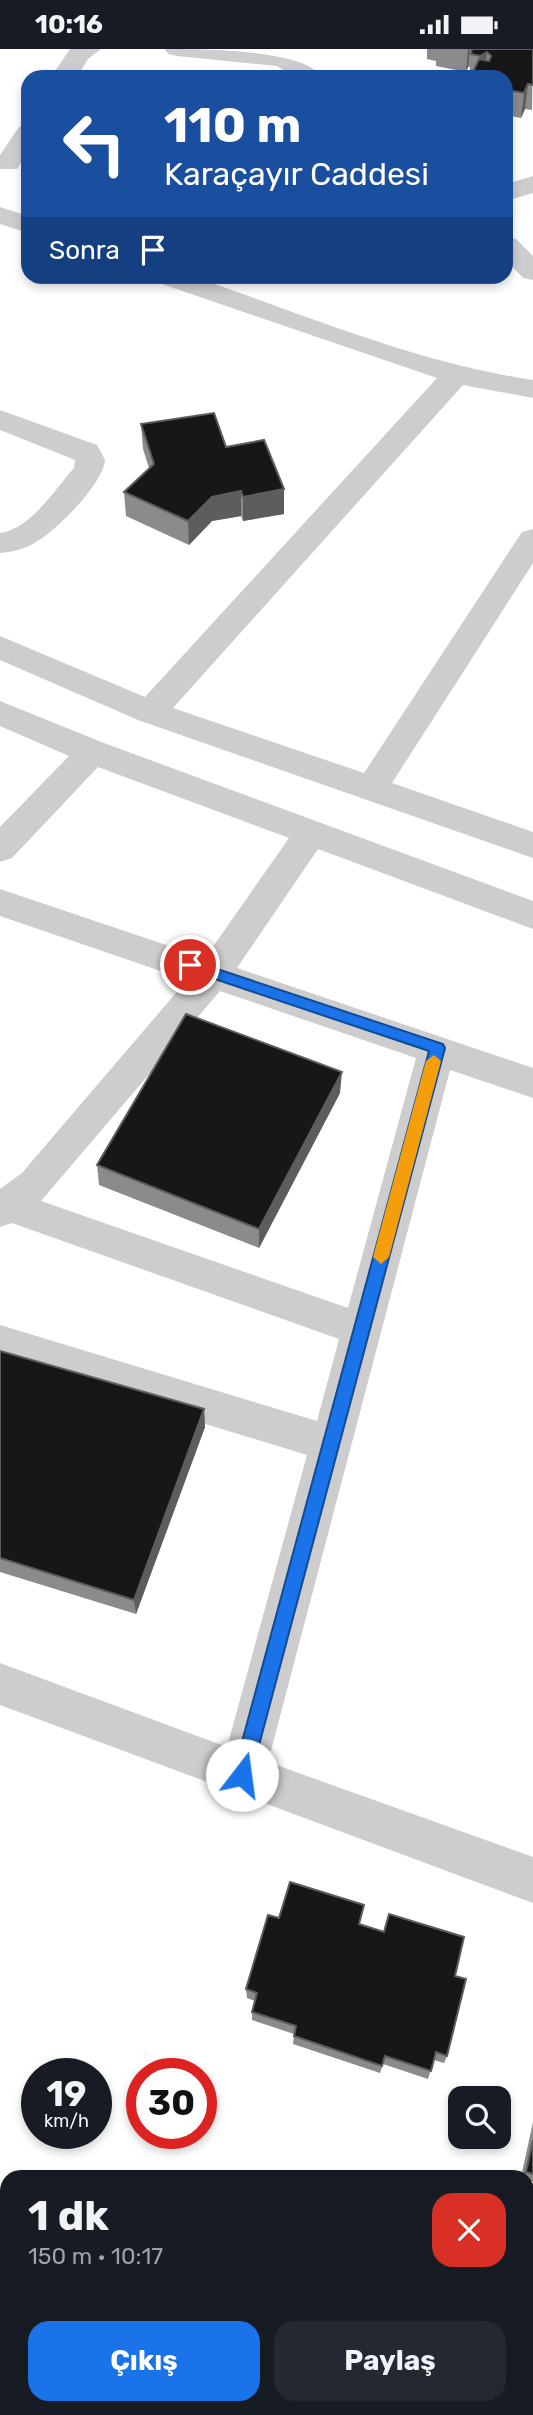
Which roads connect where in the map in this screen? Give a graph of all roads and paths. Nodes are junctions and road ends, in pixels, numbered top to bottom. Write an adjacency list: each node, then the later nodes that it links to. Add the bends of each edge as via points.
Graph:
1 (89, 49): 4 (street, via 79,54)
2 (177, 49): 3 (street)
3 (281, 62): 5 (street)
4 (69, 70)
5 (303, 70)
6 (21, 143): 7 (street)
7 (8, 163)
8 (533, 184): 9 (street)
9 (513, 191)
10 (0, 215): 11 (street)
11 (21, 222)
12 (513, 252): 13 (street)
13 (533, 272)
14 (190, 284): 15 (street)
15 (456, 375): 16 (street); 21 (street)
16 (533, 389)
17 (0, 419): 19 (street, via 87,452 90,460 89,471 29,535 12,544)
18 (533, 539): 24 (street)
19 (0, 543)
20 (0, 647): 21 (street)
21 (150, 712): 24 (street)
22 (0, 713): 23 (street)
23 (92, 752): 25 (street); 27 (street)
24 (370, 789): 26 (street)
25 (312, 832): 29 (street); 30 (street)
26 (533, 845)
27 (0, 849)
28 (0, 902): 30 (street)
29 (533, 915)
30 (214, 973): 31 (street); 33 (street, via 35,1184)
31 (437, 1048): 32 (street); 34 (street)
32 (533, 1083)
33 (5, 1208): 34 (street)
34 (362, 1330): 36 (street)
35 (0, 1343): 36 (street)
36 (331, 1444): 38 (street)
37 (0, 1684): 38 (street)
38 (242, 1775): 39 (street)
39 (533, 1880)

